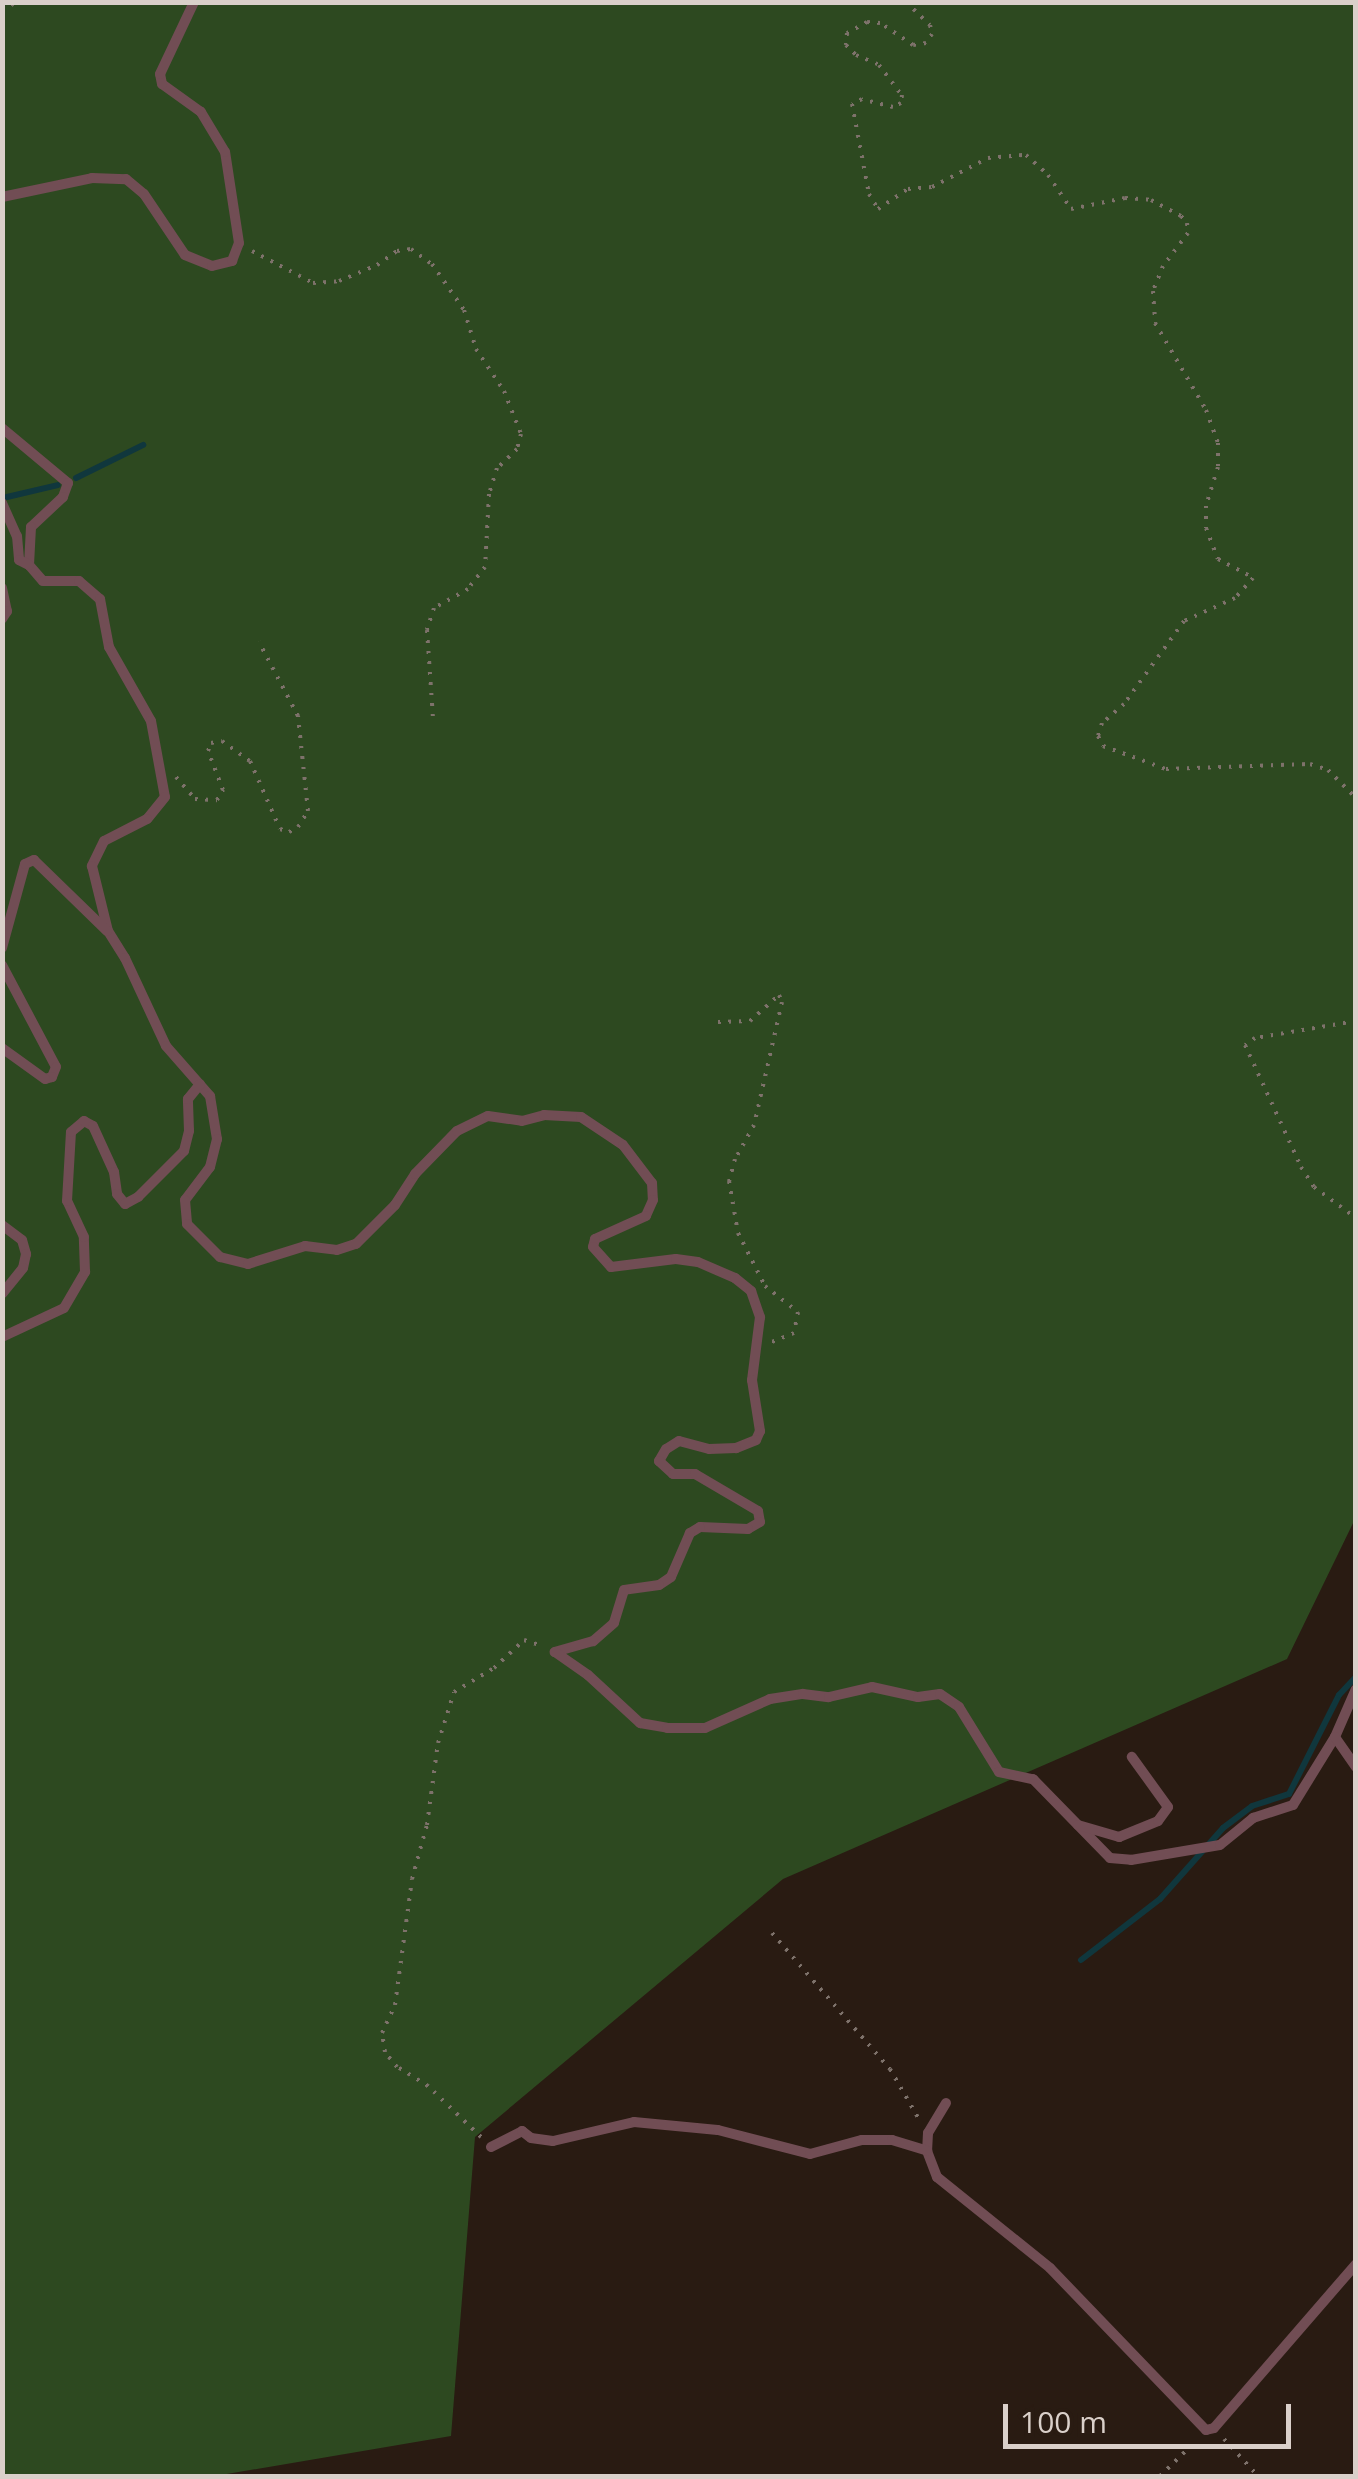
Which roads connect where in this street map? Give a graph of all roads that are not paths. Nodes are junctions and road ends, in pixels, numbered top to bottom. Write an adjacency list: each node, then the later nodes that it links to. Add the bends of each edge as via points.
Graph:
1 (194, 2): 2 (lane, via 160,74 162,84 201,112 225,152 239,243 232,261 212,266 185,255 144,194 126,179 92,178)
2 (2, 197)
3 (2, 428): 6 (lane, via 68,483 64,498 31,527)
4 (2, 502): 5 (lane)
5 (6, 519): 6 (lane, via 19,560)
6 (29, 564): 9 (lane, via 44,581 80,581 100,600 109,647 144,703 158,761 161,808 120,829 95,854)
7 (2, 588): 8 (lane)
8 (2, 619)
9 (108, 932): 10 (lane, via 34,860 26,864); 13 (lane, via 166,1046)
10 (2, 948)
11 (2, 965): 12 (lane, via 56,1067 52,1076 45,1078)
12 (2, 1048)
13 (200, 1084): 16 (lane, via 188,1100 184,1151 125,1204 94,1126 84,1122 71,1132 67,1202 84,1237 85,1272 64,1308); 21 (lane, via 210,1096 217,1138 210,1168 190,1188 183,1210 187,1224 220,1256 248,1264 292,1249 356,1244 434,1151 488,1116 581,1117 623,1145 652,1183 653,1200 646,1216 593,1246 611,1267 698,1262 750,1291 760,1316 752,1380 756,1440 709,1449 679,1442 659,1460 673,1474 695,1474 758,1511 760,1522 748,1529 700,1527 690,1533 671,1577 624,1590 614,1623 592,1642 555,1652 640,1724 667,1728 705,1728 770,1699 803,1694 829,1697 872,1687 918,1697 940,1694 959,1707 999,1772 1034,1779)
14 (2, 1226): 15 (lane, via 22,1240 26,1254)
15 (2, 1294)
16 (2, 1337)
17 (1356, 1690): 18 (lane)
18 (1335, 1737): 20 (lane); 21 (lane, via 1293,1805 1252,1818 1220,1845 1110,1858)
19 (1132, 1757): 21 (lane, via 1168,1807 1158,1821 1119,1837)
20 (1356, 1767)
21 (1078, 1825)
22 (946, 2103): 24 (lane, via 928,2133)
23 (492, 2147): 24 (lane, via 522,2131 553,2141 634,2122 718,2130 810,2154 862,2140 892,2140)
24 (927, 2151): 25 (lane, via 951,2192 1050,2268 1210,2429)
25 (1356, 2264)

